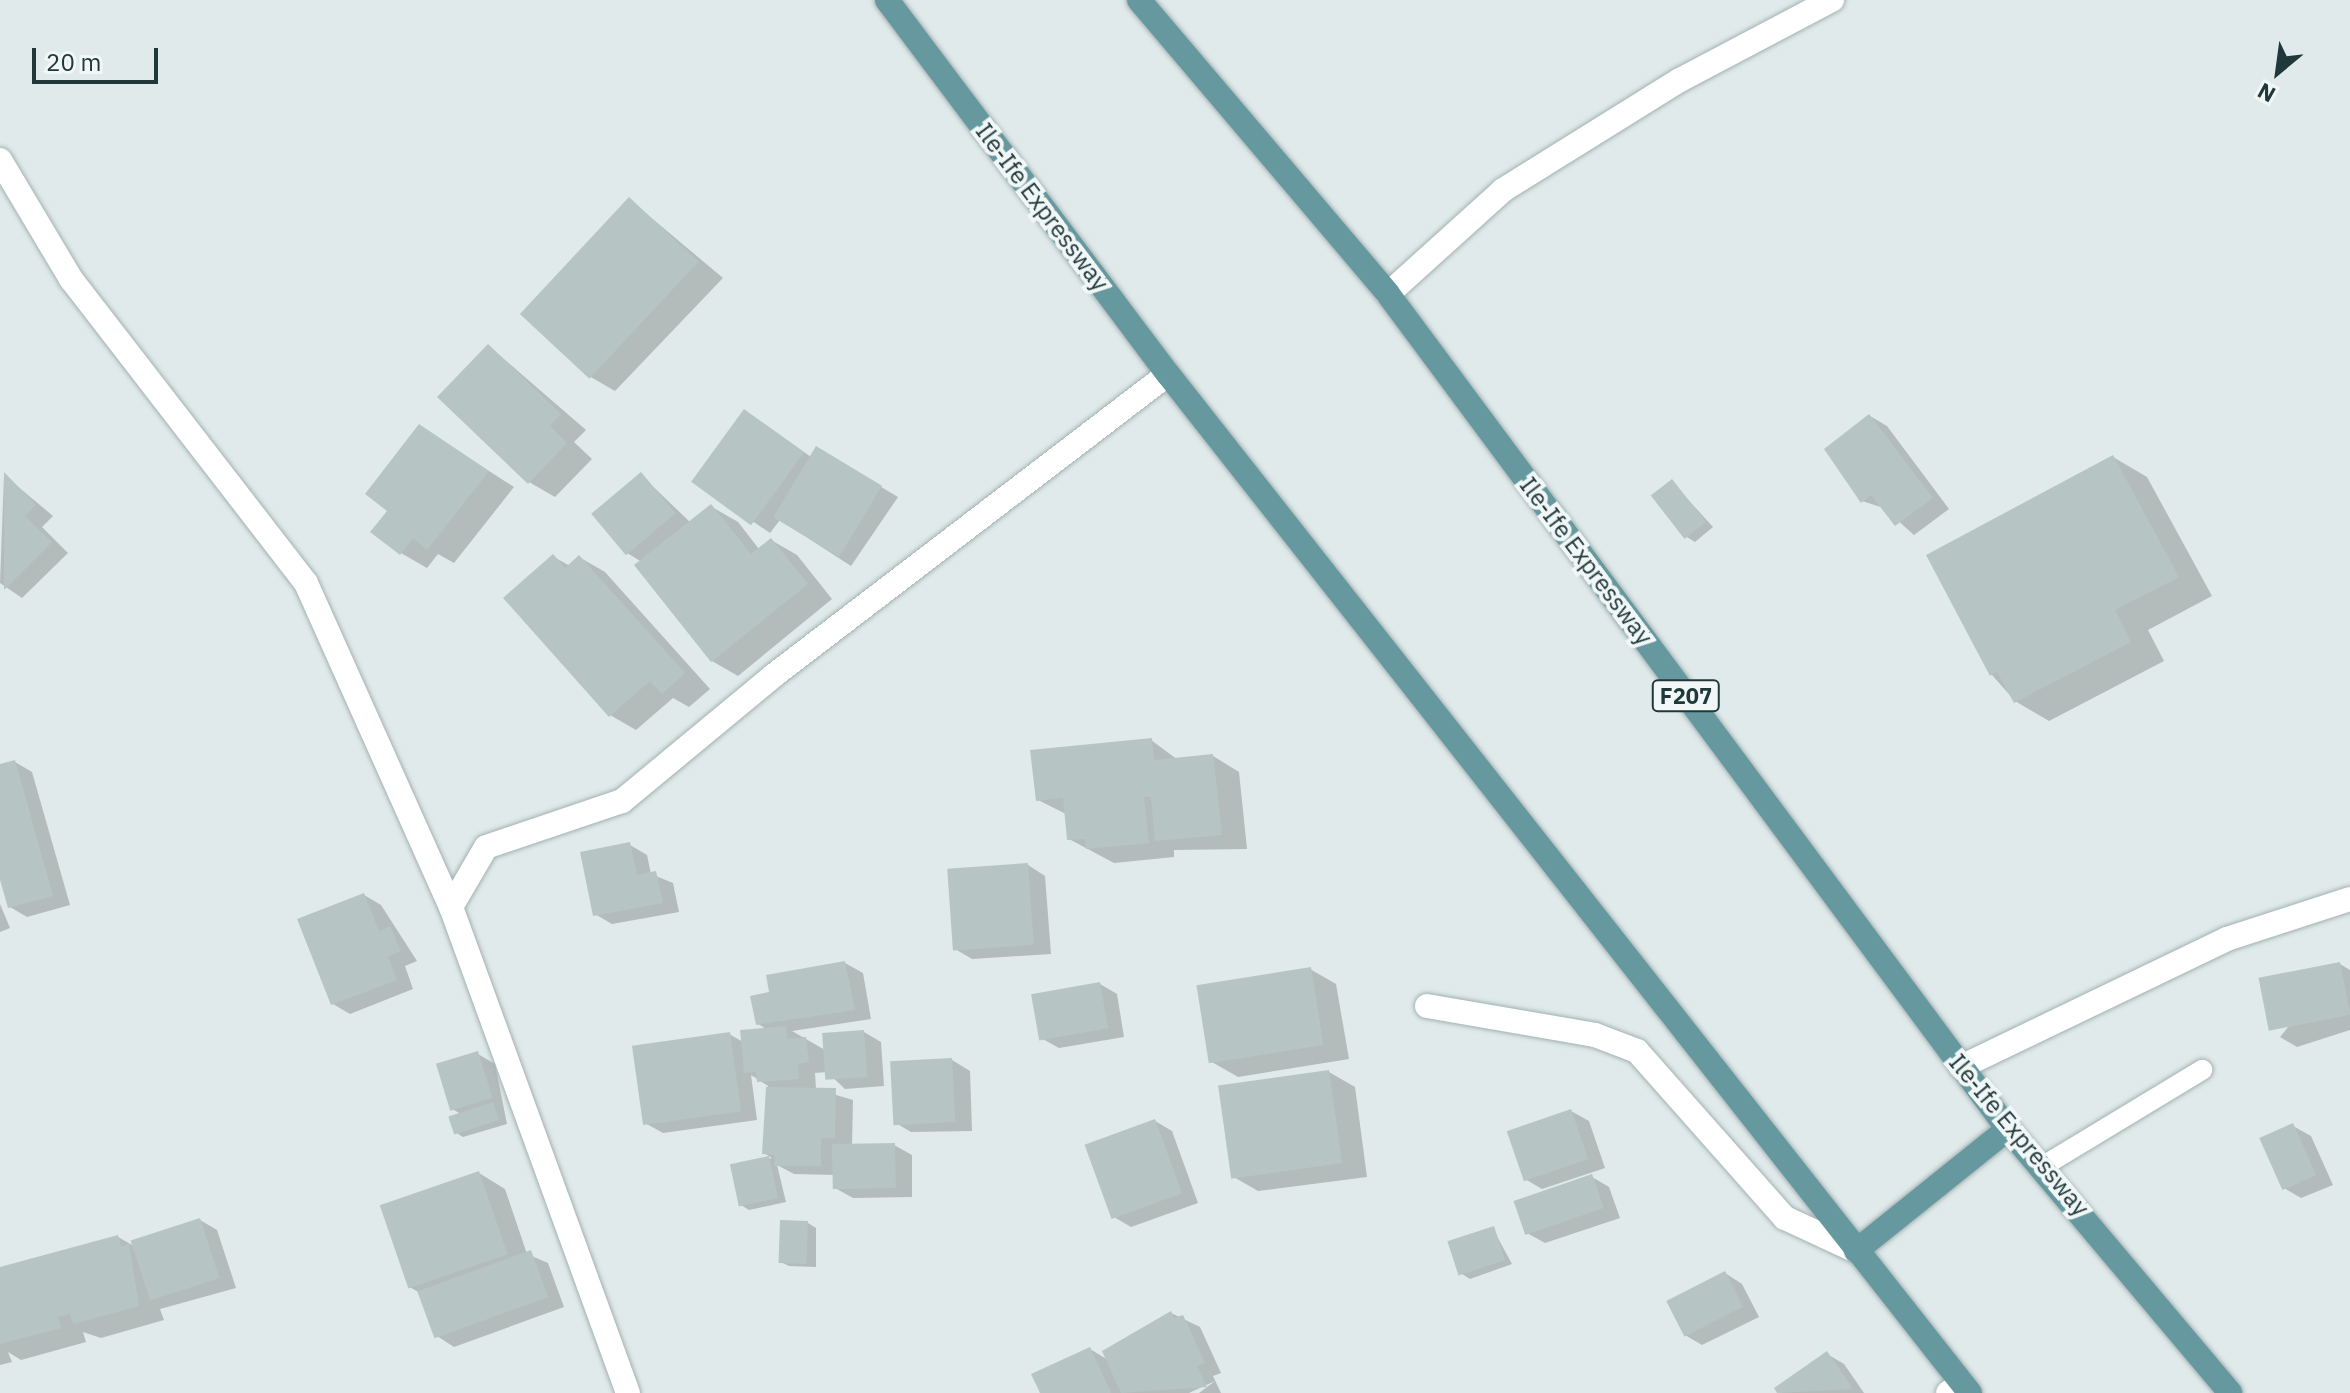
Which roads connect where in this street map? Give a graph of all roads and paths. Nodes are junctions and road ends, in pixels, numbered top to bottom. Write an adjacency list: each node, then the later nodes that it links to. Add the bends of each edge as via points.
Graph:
1 (887, 0): 6 (main road, Ile-Ife Expressway)
2 (1139, 0): 5 (main road, Ile-Ife Expressway / F207)
3 (1832, 0): 5 (street, via 1680,80 1503,190)
4 (0, 160): 8 (street, via 71,279 306,583)
5 (1388, 294): 10 (main road, Ile-Ife Expressway / F207)
6 (1168, 374): 8 (street, via 773,676 622,801 486,847); 14 (main road, Ile-Ife Expressway)
7 (2350, 899): 10 (street, via 2227,939)
8 (451, 907): 16 (street)
9 (1427, 1006): 14 (street, via 1595,1035 1637,1051 1785,1218)
10 (1961, 1067): 12 (main road, Ile-Ife Expressway / F207)
11 (2202, 1070): 13 (lane)
12 (2008, 1129): 13 (main road, Ile-Ife Expressway / F207); 14 (main road)
13 (2045, 1165): 17 (main road, Ile-Ife Expressway / F207)
14 (1856, 1251): 15 (main road, Ile-Ife Expressway)
15 (1960, 1390)
16 (628, 1393)
17 (2230, 1393)

